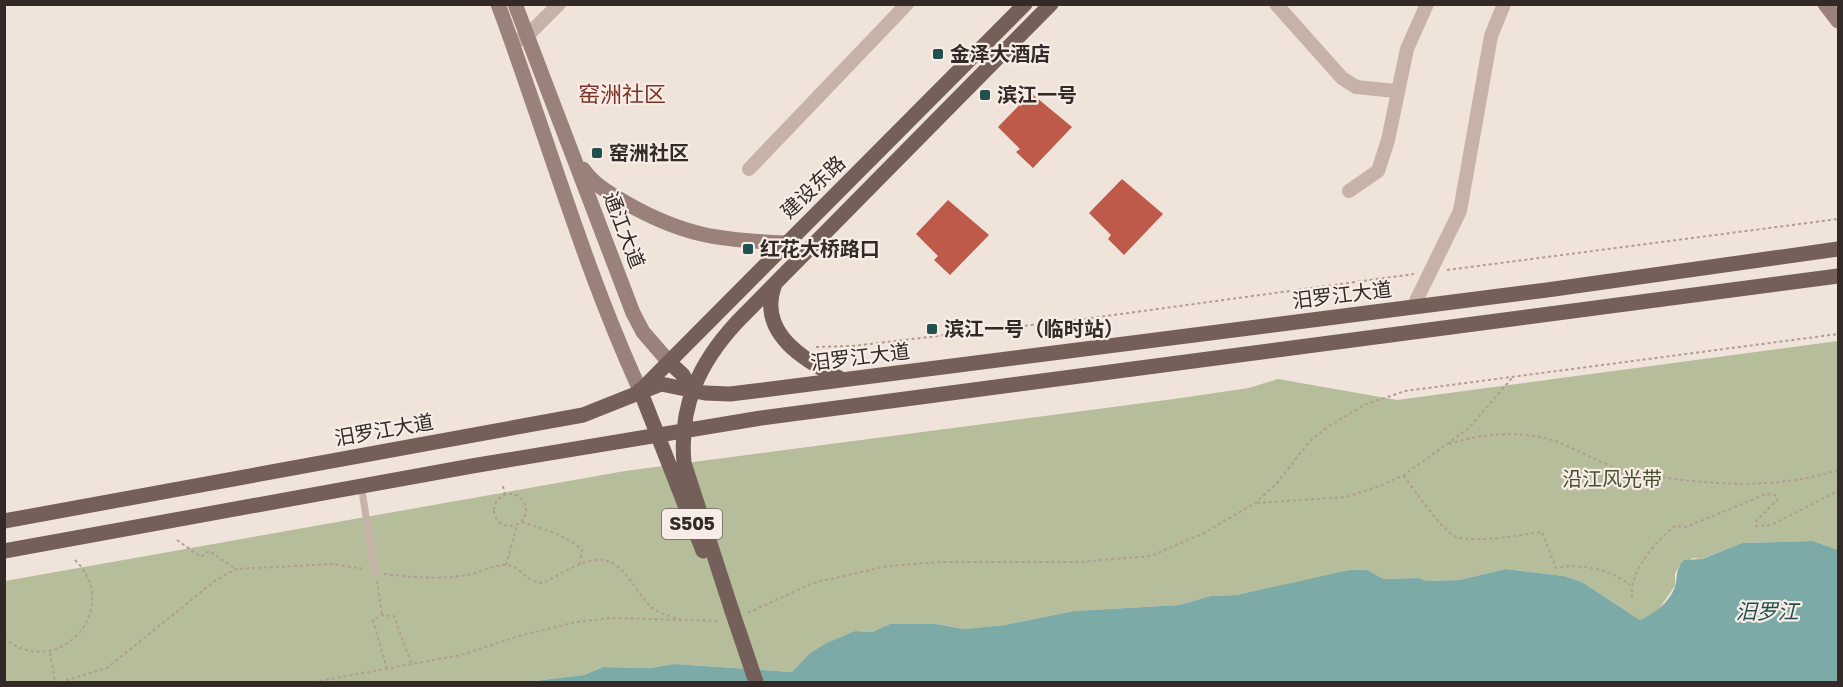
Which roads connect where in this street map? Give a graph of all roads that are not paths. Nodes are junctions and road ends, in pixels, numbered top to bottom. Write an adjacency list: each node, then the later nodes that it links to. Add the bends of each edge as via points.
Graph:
1 (498, 4): 12 (main road, 通江大道)
2 (515, 4): 12 (main road, 通江大道)
3 (559, 4): 12 (street)
4 (907, 4): 15 (street)
5 (1025, 4): 17 (main road, 建设东路)
6 (1051, 4): 20 (main road, 建设东路)
7 (1276, 4): 13 (street, via 1342,78 1356,87)
8 (1427, 4): 13 (street, via 1407,49)
9 (1504, 4): 21 (street, via 1491,36 1460,211)
10 (1825, 4): 11 (main road)
11 (1839, 21)
12 (519, 40): 14 (main road, 通江大道); 24 (main road, 通江大道, via 609,321)
13 (1396, 90): 16 (street, via 1388,140 1378,171)
14 (571, 153): 17 (main road, via 593,183 673,227 724,239); 22 (main road, 通江大道, via 633,313 643,332)
15 (749, 169)
16 (1349, 191)
17 (785, 243): 22 (main road, 建设东路)
18 (1839, 249): 21 (main road, 汨罗江大道)
19 (1839, 276): 26 (main road)
20 (776, 282): 23 (main road, via 769,300 776,328 818,367); 25 (main road, 建设东路, via 717,344)
21 (1413, 307): 23 (main road, 汨罗江大道)
22 (669, 362): 24 (main road, 建设东路); 25 (main road, 通江大道)
23 (843, 380): 25 (main road, 汨罗江大道, via 730,394)
24 (640, 390): 25 (main road, 汨罗江大道, via 668,384); 27 (main road, S505); 29 (main road, 汨罗江大道, via 583,415)
25 (691, 390): 26 (main road, 建设东路)
26 (684, 431): 27 (main road); 32 (main road, S505, via 684,463)
27 (657, 436): 28 (main road); 32 (main road, S505)
28 (361, 485): 30 (main road); 31 (lane)
29 (4, 521)
30 (4, 551)
31 (375, 572)
32 (733, 614): 33 (main road, S505, bridge); 34 (main road, S505, bridge)
33 (750, 682)
34 (756, 682)

